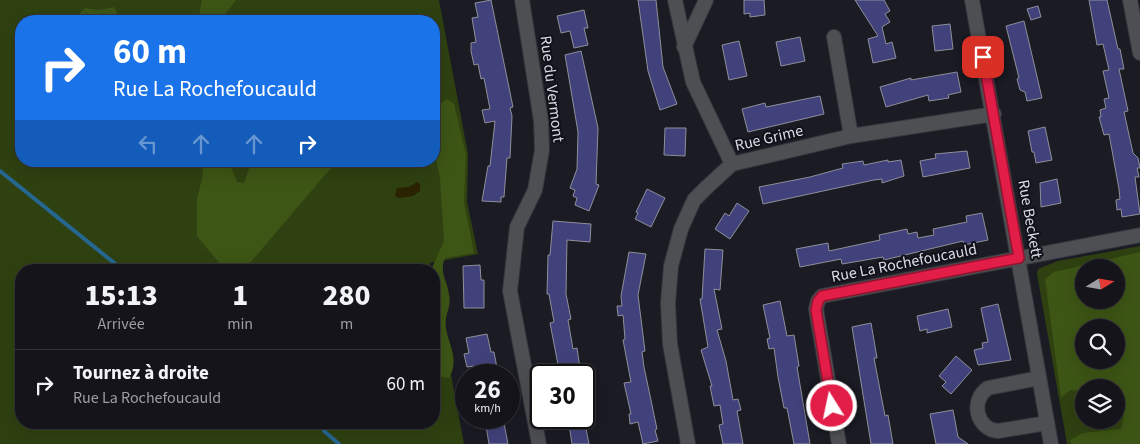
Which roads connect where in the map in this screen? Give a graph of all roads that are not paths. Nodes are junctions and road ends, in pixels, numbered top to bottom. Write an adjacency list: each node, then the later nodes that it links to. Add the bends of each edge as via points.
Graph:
1 (522, 0): 16 (street, Rue du Vermont, via 541,121 542,150 535,190 517,226 510,290)
2 (676, 0): 7 (street)
3 (706, 0): 7 (street)
4 (972, 0): 9 (street, Rue Beckett)
5 (1130, 0): 8 (street)
6 (834, 37): 10 (street)
7 (684, 47): 11 (street, via 693,82)
8 (1140, 53)
9 (994, 114): 10 (street, Rue Grime); 13 (street, Rue Beckett)
10 (851, 136): 11 (street, Rue Grime)
11 (732, 164): 17 (street, Rue Grime, via 694,200 681,229 671,266 668,303 670,344)
12 (1140, 235): 13 (street, Rue La Rochefoucauld)
13 (1019, 258): 14 (street, Rue Beckett); 18 (street, Rue La Rochefoucauld, via 822,296 816,310)
14 (1039, 378): 15 (street, Rue Beckett); 15 (street, via 988,388 982,392 977,409 983,425 990,431)
15 (1047, 423): 19 (street, Rue Beckett)
16 (539, 444)
17 (688, 444)
18 (839, 444)
19 (1051, 444)

